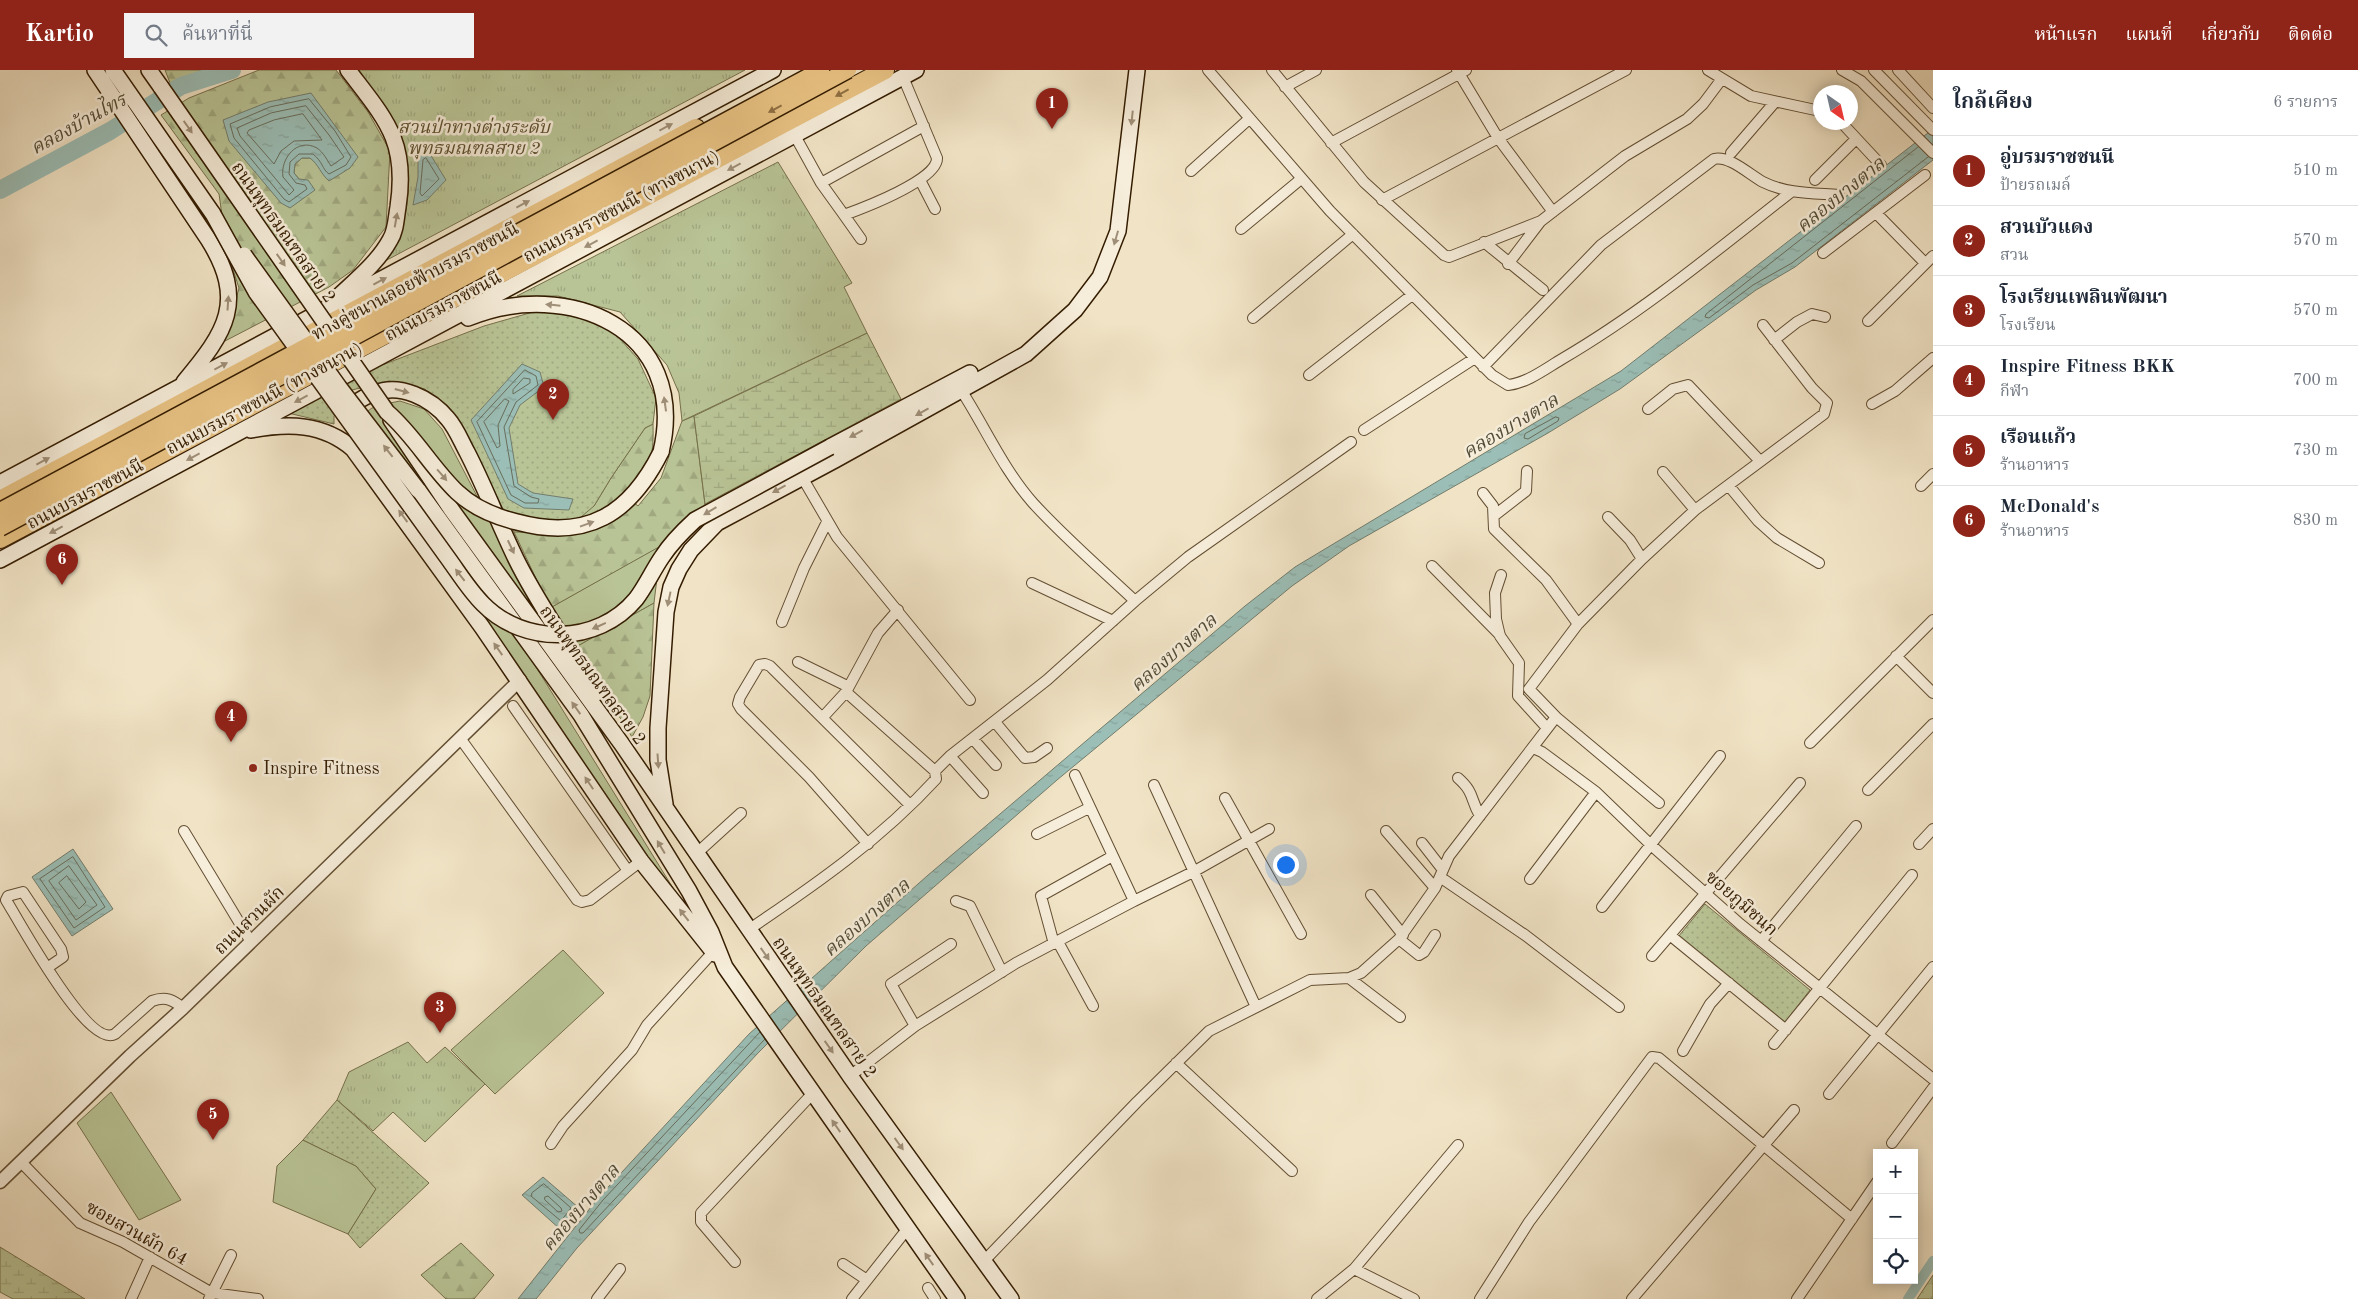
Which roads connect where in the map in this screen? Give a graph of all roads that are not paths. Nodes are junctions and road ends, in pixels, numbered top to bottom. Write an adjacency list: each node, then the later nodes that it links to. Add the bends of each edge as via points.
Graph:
1 (96, 70): 76 (main road, one-way to 1, via 219,338 227,311 228,283 218,254)
2 (113, 70): 52 (main road, ถนนพุทธมณฑลสาย 2)
3 (348, 70): 64 (main road, one-way to 3, via 369,268 391,240 401,188 402,168 390,130)
4 (773, 70): 64 (main road, one-way to 4)
5 (806, 70): 94 (highway, ถนนบรมราชชนนี)
6 (821, 70): 96 (main road, ทางคู่ขนานลอยฟ้าบรมราชชนนี, bridge)
7 (848, 70): 100 (main road, ทางคู่ขนานลอยฟ้าบรมราชชนนี, one-way to 100, bridge)
8 (885, 70): 101 (highway, ถนนบรมราชชนนี, one-way to 101)
9 (1137, 70): 71 (main road, one-way to 71, via 1121,214 1113,248 1100,277 1075,310)
10 (1208, 70): 28 (street)
11 (1272, 70): 23 (street)
12 (1316, 70): 23 (street)
13 (1626, 70): 34 (street)
14 (1708, 70): 21 (street)
15 (1842, 70): 22 (street)
16 (1874, 70): 22 (street); 25 (street)
17 (1898, 70): 26 (street)
18 (1461, 71): 34 (street); 36 (street)
19 (909, 74): 30 (street); 33 (main road, ถนนบรมราชชนนี (ทางขนาน))
20 (154, 75): 80 (main road, ถนนพุทธมณฑลสาย 2, one-way to 80, bridge)
21 (1721, 80): 24 (street, via 1751,96); 50 (street, via 1687,119 1625,156)
22 (1863, 83): 29 (street)
23 (1286, 87): 36 (street)
24 (1775, 102): 27 (street); 37 (street)
25 (1910, 107): 29 (street); 31 (street)
26 (1933, 108)
27 (1813, 110)
28 (1249, 118): 40 (street); 42 (street)
29 (1898, 118): 38 (street)
30 (924, 126): 43 (street, via 937,163); 45 (street)
31 (1933, 129)
32 (1848, 130): 35 (street)
33 (794, 134): 45 (street); 70 (main road, ถนนบรมราชชนนี (ทางขนาน), one-way to 70)
34 (1498, 138): 48 (street); 50 (street)
35 (1856, 139): 39 (street); 44 (street)
36 (1331, 143): 48 (street)
37 (1731, 153)
38 (1933, 153)
39 (1881, 165)
40 (1191, 171)
41 (1925, 175): 51 (street)
42 (1302, 179): 55 (street); 56 (street)
43 (920, 180): 49 (street); 53 (street)
44 (1815, 180)
45 (821, 183): 53 (street)
46 (1791, 192): 47 (street); 74 (street, via 1602,336 1524,381 1508,386); 74 (street, via 1764,182 1725,159 1714,159 1601,245)
47 (1840, 195)
48 (1382, 200): 58 (street, via 1444,255 1454,257)
49 (935, 209)
50 (1553, 212): 54 (street)
51 (1876, 213): 59 (street); 60 (street)
52 (213, 214): 71 (main road, one-way to 52, bridge, via 1006,357 982,367 695,520 663,555 635,600 610,622 572,635 551,635 517,627 483,604 256,292); 187 (main road, ถนนพุทธมณฑลสาย 2, one-way to 52, bridge, via 689,891 581,715)
53 (844, 216): 57 (street)
54 (1541, 221): 58 (street); 61 (street)
55 (1241, 229)
56 (1353, 234): 63 (street); 66 (street)
57 (861, 239)
58 (1484, 242): 61 (street)
59 (1823, 253)
60 (1929, 259): 67 (street)
61 (1508, 264): 62 (street)
62 (1543, 290)
63 (1412, 295): 72 (street); 75 (street)
64 (323, 311): 76 (main road, one-way to 64)
65 (1825, 317): 69 (street, via 1812,314)
66 (1253, 318)
67 (1868, 321)
68 (1763, 325): 69 (street)
69 (1774, 340): 85 (street, via 1828,405 1824,414)
70 (405, 343): 80 (main road, one-way to 70, bridge, via 401,424 458,492 480,508 528,525 579,527 602,518 634,496 650,475 661,452 666,432 666,408 653,367 627,333 593,312 538,303 511,305 478,314); 82 (main road, ถนนบรมราชชนนี (ทางขนาน), one-way to 82)
71 (1026, 354): 77 (main road)
72 (1475, 358): 74 (street); 81 (street)
73 (1933, 358): 78 (street, via 1895,391)
74 (1483, 367)
75 (1309, 375)
76 (178, 389): 90 (main road, one-way to 76)
77 (961, 390): 89 (main road, one-way to 89); 108 (street, via 1007,468 1033,502)
78 (1872, 404)
79 (1648, 409): 85 (street, via 1673,389 1688,385)
80 (387, 412): 129 (main road, ถนนพุทธมณฑลสาย 2, via 394,428)
81 (1364, 430)
82 (236, 434): 84 (main road, via 297,425 327,432); 103 (main road, ถนนบรมราชชนนี (ทางขนาน), one-way to 103)
83 (1351, 442): 108 (street, via 1217,536)
84 (353, 449): 117 (main road, one-way to 84); 129 (main road, one-way to 129, via 346,435 348,412 364,397 380,391 390,388 415,394 432,403 449,419 530,586 580,667)
85 (1760, 461): 91 (street)
86 (1527, 471): 97 (street, via 1526,491)
87 (1663, 472): 95 (street)
88 (1933, 474): 92 (street)
89 (802, 477): 99 (street); 148 (main road, one-way to 148, via 717,523 691,550 671,587 666,612 658,728 659,769)
90 (0, 484)
91 (1729, 486): 95 (street); 104 (street, via 1777,538)
92 (1921, 486)
93 (1483, 493): 97 (street, via 1493,506)
94 (0, 500)
95 (1695, 510): 102 (street)
96 (0, 511)
97 (1495, 515): 113 (street, via 1494,529 1546,580)
98 (1608, 517): 102 (street, via 1630,540)
99 (827, 522): 109 (street); 112 (street)
100 (0, 528)
101 (0, 539)
102 (1642, 559): 113 (street)
103 (0, 560)
104 (1819, 563)
105 (1432, 566): 114 (street)
106 (1501, 575): 114 (street, via 1494,593)
107 (1032, 584): 111 (street)
108 (1135, 601): 111 (street)
109 (898, 610): 118 (street, via 878,633); 120 (street)
110 (1933, 620): 115 (street)
111 (1114, 621): 124 (street)
112 (782, 622)
113 (1578, 624): 122 (street, via 1529,689)
114 (1500, 636): 126 (street, via 1519,663 1518,696)
115 (1896, 656): 119 (street); 130 (street)
116 (798, 662): 118 (street)
117 (520, 680): 127 (street, ถนนสวนผัก); 164 (main road, one-way to 117)
118 (846, 689): 123 (street); 136 (street)
119 (1933, 693)
120 (970, 700)
121 (513, 706): 165 (street)
122 (1556, 717): 126 (street); 145 (street)
123 (822, 718): 146 (street); 159 (street, via 765,664 759,665 738,704)
124 (995, 722): 128 (street); 131 (street, via 1025,758 1034,757)
125 (1933, 724): 141 (street)
126 (1546, 728): 132 (street)
127 (460, 738): 165 (street, via 577,900 590,900); 182 (street, ถนนสวนผัก)
128 (973, 739): 133 (street); 135 (street)
129 (621, 743): 148 (main road, ถนนพุทธมณฑลสาย 2)
130 (1810, 743)
131 (1047, 748)
132 (1533, 748): 142 (street, ซอยภูมิชนก); 150 (street)
133 (950, 756): 136 (street); 143 (street)
134 (1720, 756): 161 (street)
135 (996, 765)
136 (935, 771): 146 (street, via 936,779)
137 (1075, 775): 147 (street)
138 (1458, 778): 150 (street, via 1470,788)
139 (1800, 783): 171 (street)
140 (1154, 784): 166 (street)
141 (1868, 790)
142 (1596, 792): 161 (street, ซอยภูมิชนก); 169 (street)
143 (983, 793)
144 (1225, 798): 157 (street)
145 (1660, 803)
146 (910, 805): 159 (street)
147 (1089, 808): 156 (street); 163 (street)
148 (668, 813): 162 (main road, ถนนพุทธมณฑลสาย 2)
149 (741, 813): 162 (street)
150 (1480, 816): 167 (street, via 1449,856)
151 (1856, 826): 181 (street)
152 (1269, 829): 157 (street)
153 (1933, 829): 160 (street)
154 (184, 831): 182 (street)
155 (1386, 831): 170 (street)
156 (1036, 834)
157 (1249, 841): 166 (street); 177 (street)
158 (1422, 843): 167 (street)
159 (868, 844): 176 (street, via 814,886)
160 (1918, 844)
161 (1651, 845): 171 (street, ซอยภูมิชนก); 175 (street)
162 (696, 854): 176 (main road, ถนนพุทธมณฑลสาย 2)
163 (1111, 857): 174 (street); 183 (street, via 1042,894 1041,902)
164 (642, 861): 165 (street); 185 (main road, one-way to 164)
165 (628, 871)
166 (1193, 872): 174 (street); 195 (street)
167 (1441, 874): 170 (street); 196 (street)
168 (1912, 875): 193 (street)
169 (1530, 879)
170 (1435, 888): 180 (street)
171 (1707, 894): 179 (street); 181 (street, ซอยภูมิชนก)
172 (1370, 895): 180 (street)
173 (956, 901): 190 (street, via 970,906)
174 (1134, 901): 183 (street)
175 (1602, 907)
176 (748, 930): 205 (main road, ถนนพุทธมณฑลสาย 2, one-way to 205)
177 (1301, 934)
178 (1435, 934): 180 (street, via 1419,955)
179 (1671, 936): 186 (street); 192 (street)
180 (1401, 937): 191 (street, via 1368,969)
181 (1761, 941): 193 (street, ซอยภูมิชนก)
182 (251, 942): 197 (street, ถนนสวนผัก)
183 (1056, 943): 190 (street); 194 (street)
184 (952, 944): 199 (street, via 891,984)
185 (713, 952): 187 (main road); 212 (street, via 647,1025 632,1050)
186 (1652, 956)
187 (725, 967): 208 (main road, ถนนพุทธมณฑลสาย 2)
188 (1933, 967): 201 (street)
189 (48, 968): 189 (street, via 6,900 8,896 22,892 61,949 63,957); 197 (street, via 82,1016 105,1035 115,1034 152,1000 172,1000)
190 (1002, 972): 199 (street)
191 (1349, 978): 195 (street, via 1310,980); 198 (street)
192 (1730, 984): 200 (street); 203 (street, via 1710,1004)
193 (1819, 988): 200 (street); 201 (street, ซอยภูมิชนก)
194 (1093, 1006)
195 (1256, 1007): 204 (street, via 1209,1031)
196 (1619, 1007)
197 (183, 1008): 215 (street, ถนนสวนผัก)
198 (1400, 1017)
199 (915, 1026): 205 (street)
200 (1786, 1030): 202 (street)
201 (1876, 1035): 206 (street, ซอยภูมิชนก); 209 (street)
202 (1774, 1044)
203 (1683, 1050)
204 (1176, 1063): 216 (street); 224 (street)
205 (850, 1076): 224 (main road, ถนนพุทธมณฑลสาย 2, one-way to 224)
206 (1933, 1079)
207 (1933, 1088): 211 (street)
208 (813, 1093): 220 (main road, ถนนพุทธมณฑลสาย 2, one-way to 208); 223 (street, via 701,1213 701,1222)
209 (1829, 1094)
210 (1794, 1110): 214 (street)
211 (1892, 1143)
212 (551, 1144)
213 (1458, 1145): 227 (street)
214 (1762, 1145): 219 (street); 240 (street, via 1659,1058 1652,1057 1529,1222); 241 (street)
215 (21, 1162): 217 (street, ถนนสวนผัก); 222 (street, ซอยสวนผัก 64, via 80,1223)
216 (1292, 1171)
217 (0, 1182)
218 (1873, 1188): 219 (street)
219 (1852, 1220): 242 (street)
220 (908, 1228): 228 (street); 236 (main road, ถนนพุทธมณฑลสาย 2, one-way to 220)
221 (231, 1255): 230 (street)
222 (150, 1257): 230 (street, ซอยสวนผัก 64); 231 (street)
223 (735, 1262)
224 (984, 1262): 237 (main road, ถนนพุทธมณฑลสาย 2)
225 (843, 1264): 228 (street)
226 (620, 1268): 233 (street)
227 (1354, 1269): 238 (street); 239 (street)
228 (867, 1280): 234 (street)
229 (928, 1288): 235 (street)
230 (211, 1296): 232 (street, ซอยสวนผัก 64)
231 (130, 1299)
232 (258, 1299)
233 (597, 1299)
234 (852, 1299)
235 (935, 1299)
236 (957, 1299)
237 (1010, 1299)
238 (1317, 1299)
239 (1414, 1299)
240 (1480, 1299)
241 (1632, 1299)
242 (1797, 1299)

